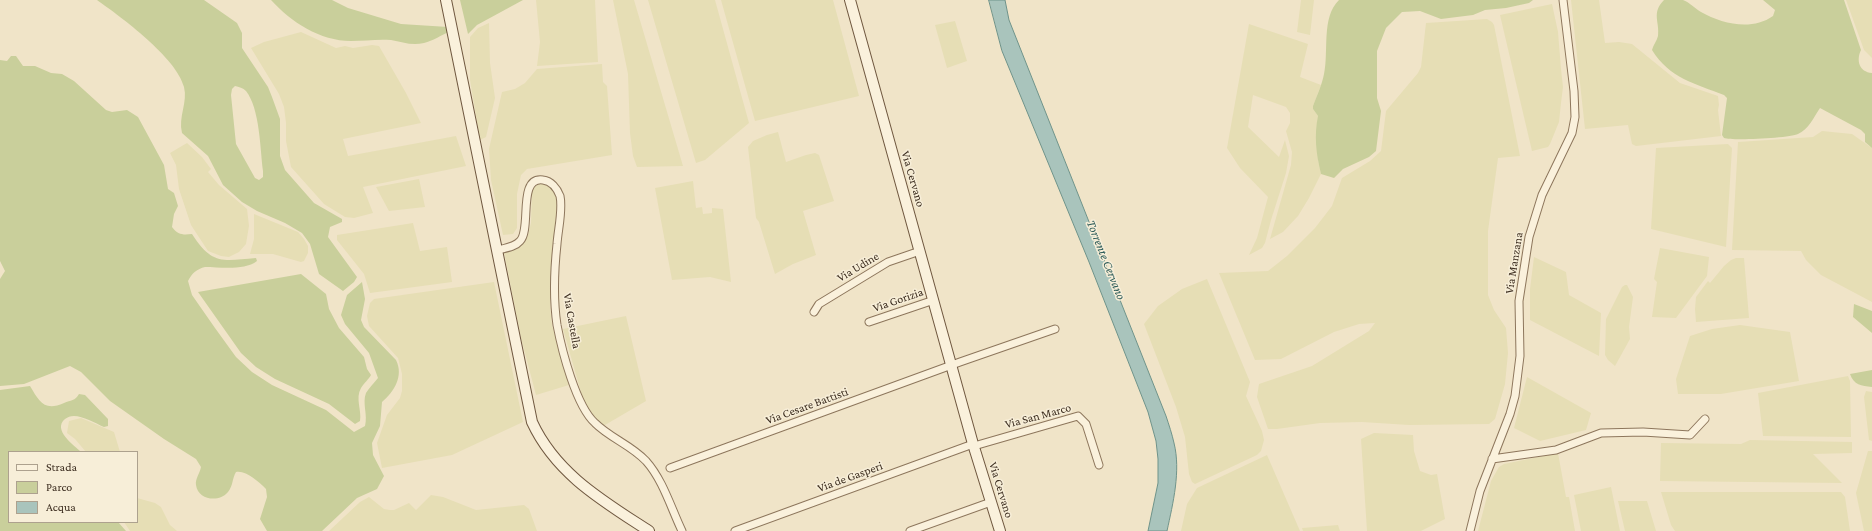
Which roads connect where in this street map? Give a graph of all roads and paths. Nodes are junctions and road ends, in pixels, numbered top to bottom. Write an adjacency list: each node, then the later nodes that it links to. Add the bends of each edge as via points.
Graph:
1 (446, 0): 4 (main road)
2 (850, 0): 5 (main road, Via Cervano)
3 (1563, 0): 13 (street, Via Manzana, via 1574,92 1574,125 1542,195 1529,237 1519,301 1520,356 1515,396)
4 (498, 250): 18 (main road, via 529,412 539,436 556,462 576,481); 19 (street, Via Castella, via 512,247 522,240 526,224 528,188 540,179 550,182 556,188 561,203 553,281 556,318 580,403 595,423 635,452 653,471)
5 (920, 250): 6 (main road, Via Cervano); 7 (street, Via Udine, via 882,265 819,304)
6 (934, 300): 8 (street, Via Gorizia); 10 (main road, Via Cervano)
7 (814, 312)
8 (869, 322)
9 (1056, 329): 10 (street)
10 (952, 365): 12 (main road, Via Cervano); 15 (street, Via Cesare Battisti)
11 (1705, 419): 13 (street, via 1690,435 1601,433 1556,450)
12 (974, 445): 14 (street, Via San Marco, via 1078,416 1086,424); 16 (main road, Via Cervano); 20 (street, Via de Gasperi)
13 (1492, 459): 22 (street, Via Manzana, via 1480,491)
14 (1099, 466)
15 (670, 468)
16 (991, 502): 17 (main road, Via Cervano); 21 (street)
17 (999, 530)
18 (649, 531)
19 (682, 531)
20 (734, 531)
21 (910, 531)
22 (1470, 531)

